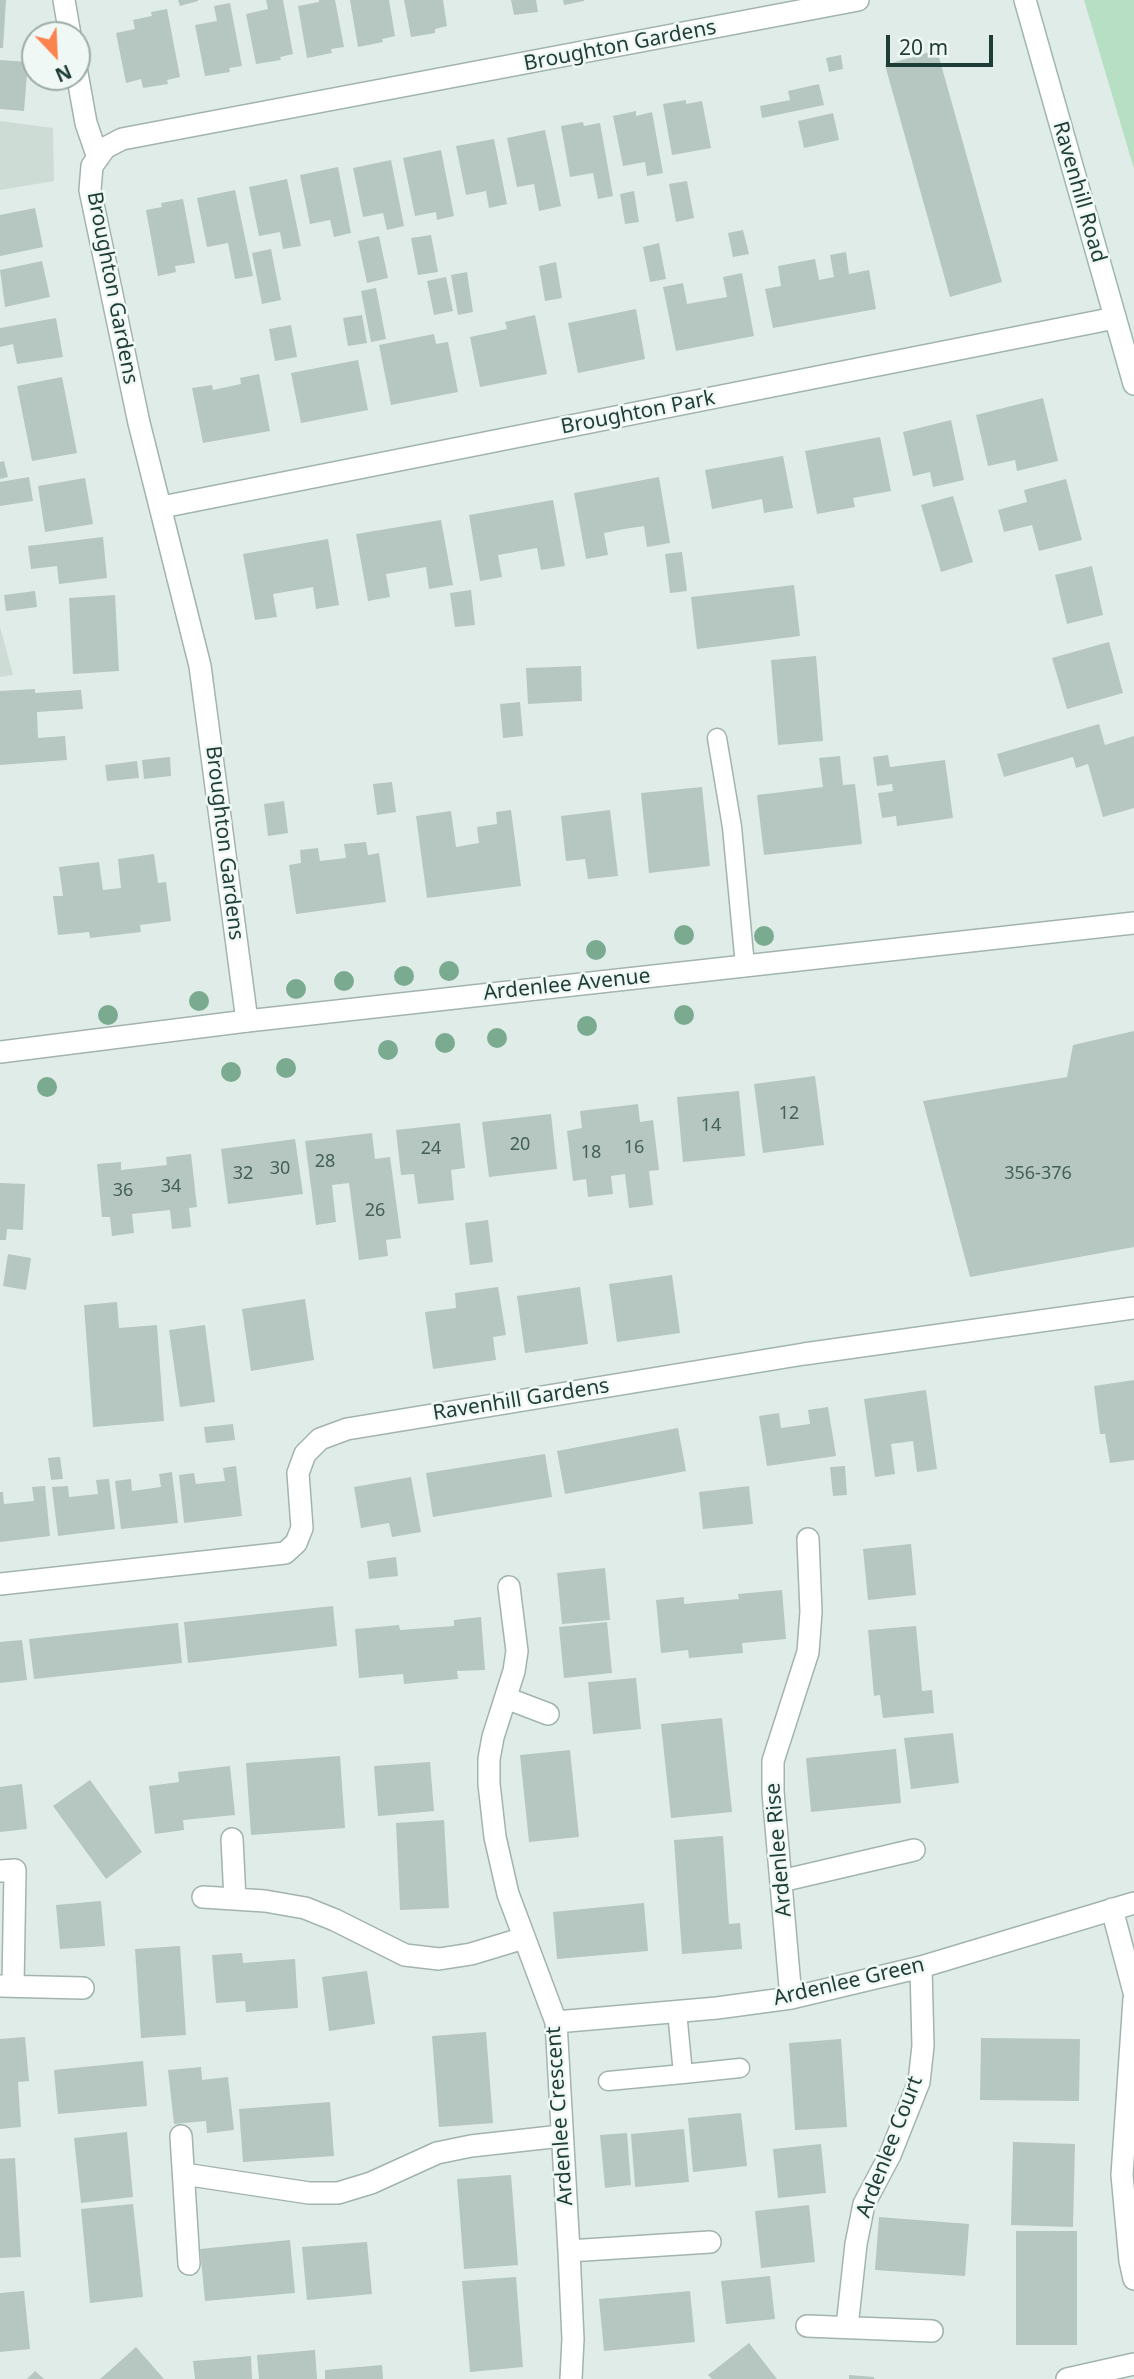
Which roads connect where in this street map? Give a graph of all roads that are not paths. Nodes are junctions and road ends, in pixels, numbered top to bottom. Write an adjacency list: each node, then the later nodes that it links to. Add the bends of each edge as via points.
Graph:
1 (64, 0): 4 (street)
2 (1025, 0): 7 (street, Ravenhill Road)
3 (845, 1): 6 (street, Broughton Gardens, via 122,139)
4 (68, 21)
5 (80, 91): 6 (street)
6 (98, 158): 9 (street, Broughton Gardens, via 92,166 90,190 139,423)
7 (1115, 318): 8 (street, Ravenhill Road); 9 (street, Broughton Park)
8 (1134, 384)
9 (162, 507): 13 (street, Broughton Gardens, via 200,666)
10 (717, 738): 12 (lane, via 732,827)
11 (1134, 923): 12 (street, Ardenlee Avenue)
12 (745, 966): 13 (street, Ardenlee Avenue)
13 (247, 1021): 14 (street, Ardenlee Avenue)
14 (0, 1052)
15 (1134, 1308): 17 (street, Ravenhill Gardens, via 804,1354 347,1429 320,1439 305,1454 298,1474 302,1528 285,1553)
16 (808, 1539): 24 (street, Ardenlee Rise, via 808,1652 773,1761)
17 (0, 1584)
18 (509, 1587): 19 (street, Ardenlee Crescent, via 517,1651)
19 (506, 1698): 20 (street); 29 (street, Ardenlee Crescent, via 489,1759 489,1784 495,1837)
20 (548, 1714)
21 (232, 1839): 26 (street)
22 (914, 1850): 24 (street)
23 (0, 1871): 31 (street, via 15,1870)
24 (781, 1881): 34 (street, Ardenlee Rise)
25 (203, 1897): 26 (street)
26 (235, 1899): 29 (street, via 305,1908 405,1955 439,1959)
27 (1134, 1903): 28 (street, Ardenlee Green)
28 (1112, 1909): 30 (street, Ardenlee Green); 33 (street)
29 (524, 1938): 37 (street, Ardenlee Crescent)
30 (921, 1967): 34 (street, Ardenlee Green); 49 (street, Ardenlee Court, via 919,2082 890,2155 864,2204)
31 (6, 1986): 32 (street)
32 (83, 1988)
33 (1134, 1992)
34 (791, 1998): 36 (street, Ardenlee Green)
35 (1134, 1999): 47 (street, via 1122,2175)
36 (677, 2011): 37 (street, Ardenlee Green); 39 (lane)
37 (556, 2022): 42 (street, Ardenlee Crescent)
38 (740, 2068): 39 (lane)
39 (683, 2074): 40 (lane)
40 (608, 2081)
41 (181, 2136): 43 (street)
42 (561, 2136): 43 (street, via 437,2154 338,2193 309,2193); 45 (street, Ardenlee Crescent)
43 (184, 2174): 46 (street)
44 (710, 2242): 45 (street)
45 (569, 2252): 52 (street, Ardenlee Crescent)
46 (190, 2264)
47 (1134, 2279)
48 (807, 2326): 49 (street)
49 (847, 2327): 50 (street)
50 (932, 2331)
51 (1134, 2364): 53 (street)
52 (571, 2379)
53 (1067, 2379)

